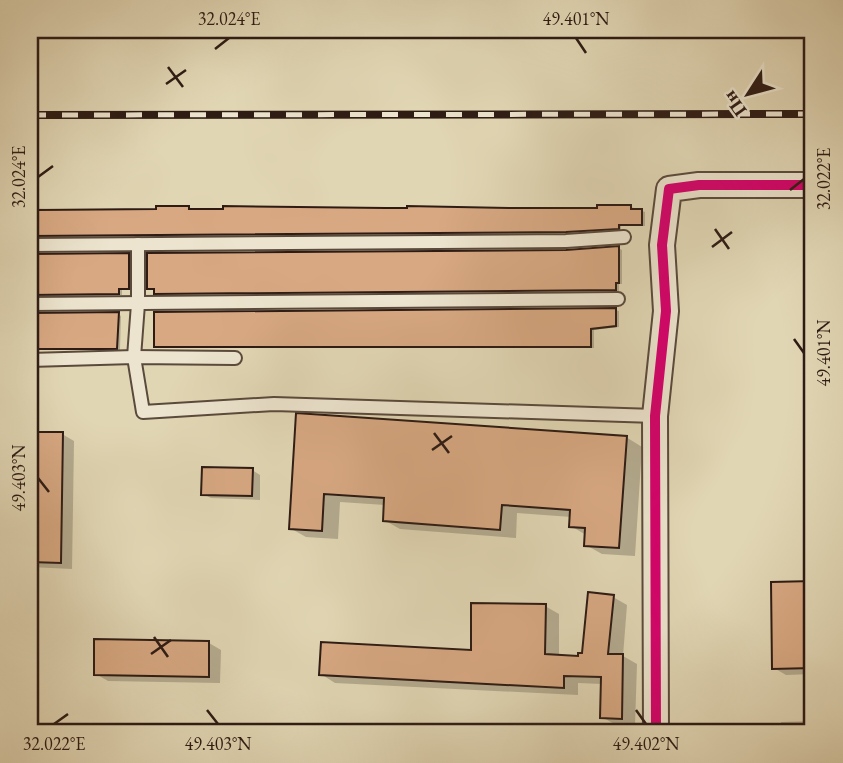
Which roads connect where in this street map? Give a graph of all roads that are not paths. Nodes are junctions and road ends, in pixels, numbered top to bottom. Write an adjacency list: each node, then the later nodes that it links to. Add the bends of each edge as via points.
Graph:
1 (813, 185): 11 (street, via 669,189 662,245 666,311)
2 (624, 237): 3 (lane)
3 (138, 244): 4 (lane); 7 (lane)
4 (30, 245)
5 (618, 299): 7 (lane)
6 (30, 304): 7 (lane)
7 (138, 304): 8 (lane)
8 (134, 357): 9 (lane); 10 (lane); 11 (lane, via 143,412 274,404)
9 (235, 358)
10 (30, 359)
11 (655, 416): 12 (street)
12 (656, 733)

